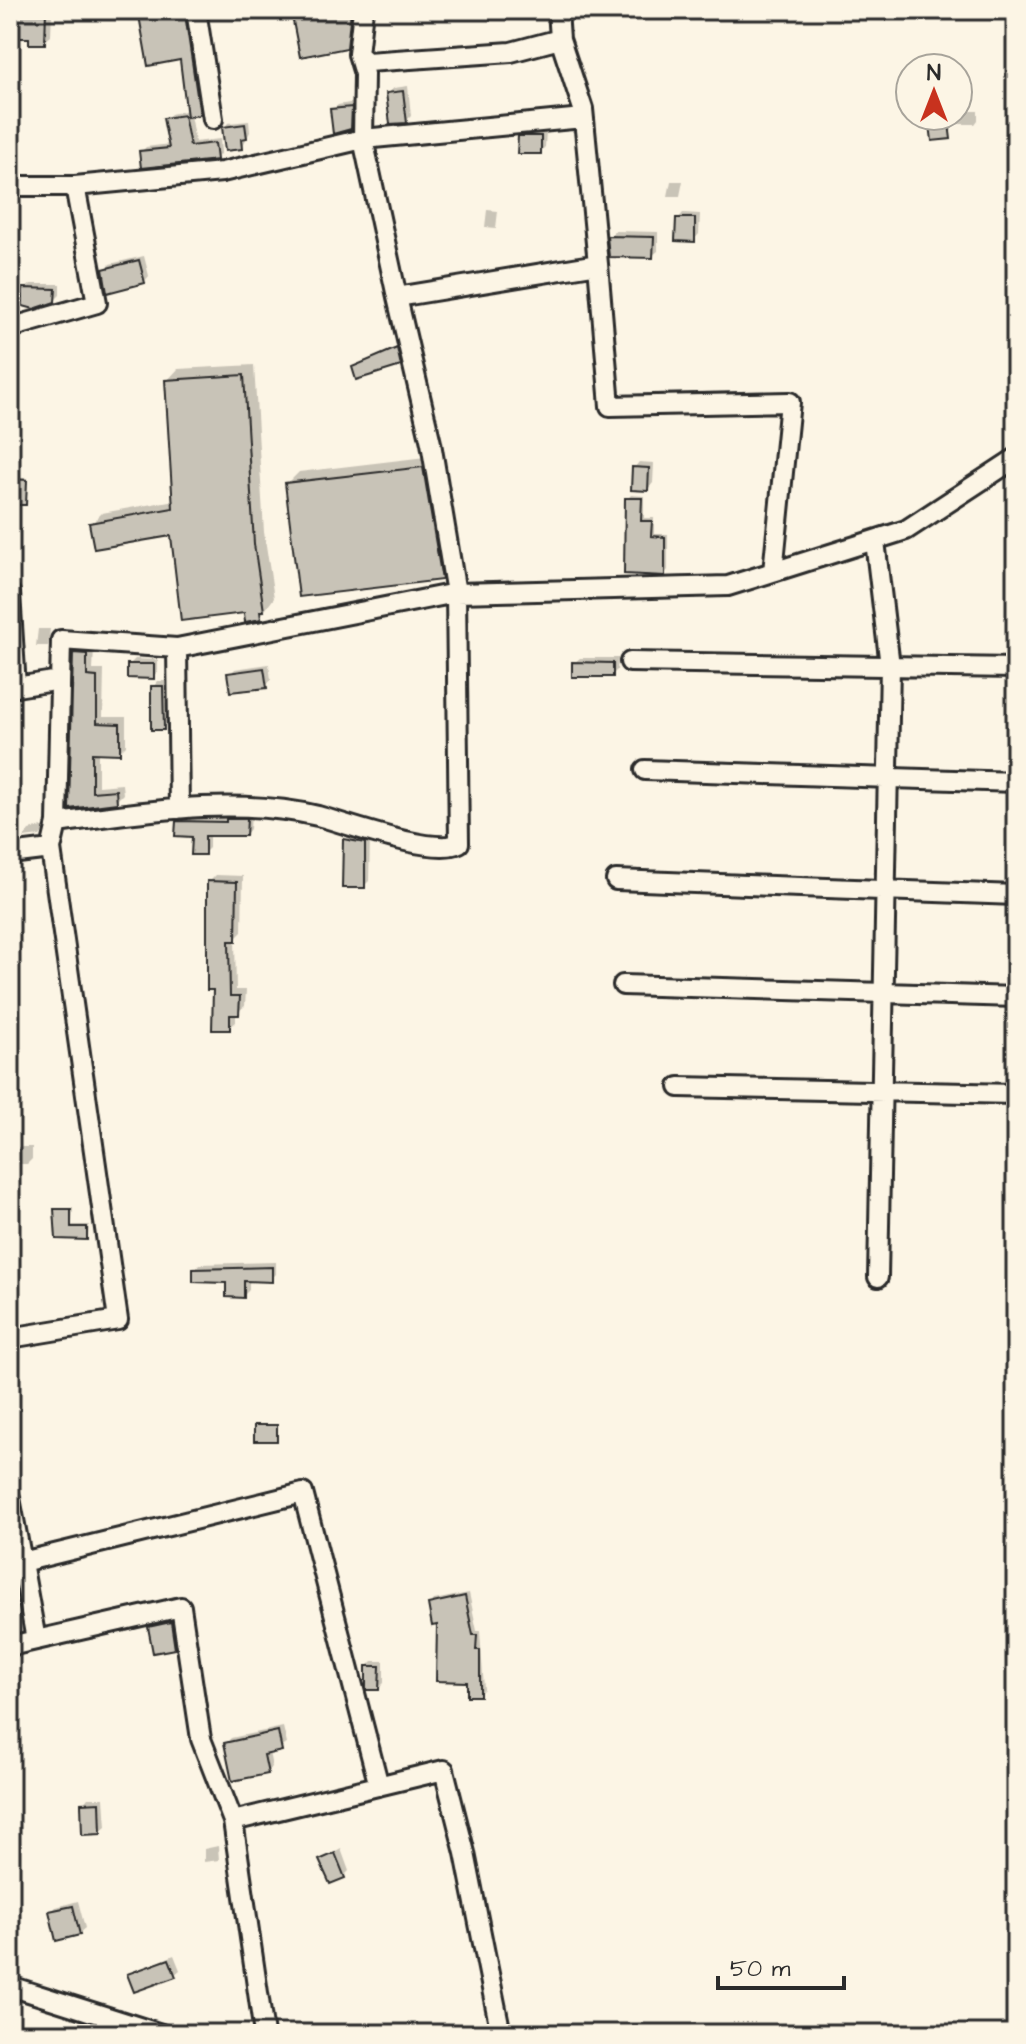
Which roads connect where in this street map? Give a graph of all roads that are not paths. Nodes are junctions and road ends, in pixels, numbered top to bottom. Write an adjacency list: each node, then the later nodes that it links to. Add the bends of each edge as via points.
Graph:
1 (196, 10): 7 (street)
2 (363, 10): 5 (street)
3 (558, 10): 4 (street)
4 (560, 39): 5 (street, via 511,52 421,61 367,62); 6 (street)
5 (358, 54): 8 (street, via 364,74)
6 (583, 118): 8 (street); 11 (street)
7 (213, 119)
8 (363, 139): 10 (street, via 222,172); 12 (street)
9 (10, 186): 10 (street)
10 (75, 186): 13 (street, via 97,303)
11 (598, 264): 12 (street); 16 (street, via 610,406 790,402)
12 (397, 297): 18 (street, via 431,443)
13 (10, 328)
14 (1016, 458): 15 (street, via 906,530)
15 (875, 541): 16 (street); 21 (street)
16 (773, 572): 18 (street, via 728,586)
17 (10, 593): 24 (street)
18 (456, 593): 19 (street); 28 (street, via 459,843 450,848 424,843 276,807)
19 (177, 648): 23 (street, via 61,640); 28 (street)
20 (630, 662): 21 (street)
21 (890, 666): 22 (street); 26 (street)
22 (1016, 668)
23 (60, 680): 24 (street); 29 (street)
24 (13, 688)
25 (645, 770): 26 (street)
26 (889, 778): 27 (street); 33 (street)
27 (1016, 782)
28 (179, 809): 29 (street)
29 (57, 823): 30 (street)
30 (51, 849): 31 (street); 42 (street, via 118,1320)
31 (10, 854)
32 (616, 880): 33 (street)
33 (887, 891): 34 (street); 36 (street)
34 (1016, 895)
35 (623, 985): 36 (street)
36 (884, 994): 37 (street); 39 (street)
37 (1016, 997)
38 (679, 1087): 39 (street)
39 (882, 1093): 40 (street); 41 (street)
40 (1016, 1094)
41 (878, 1277)
42 (10, 1338)
43 (10, 1498): 44 (street)
44 (22, 1562): 45 (street); 47 (street, via 303,1493)
45 (36, 1640): 46 (street); 48 (street, via 181,1607 201,1739)
46 (10, 1646)
47 (379, 1786): 48 (street); 52 (street, via 444,1770)
48 (233, 1821): 51 (street)
49 (10, 1986): 50 (street)
50 (161, 2034)
51 (264, 2034)
52 (501, 2034)

